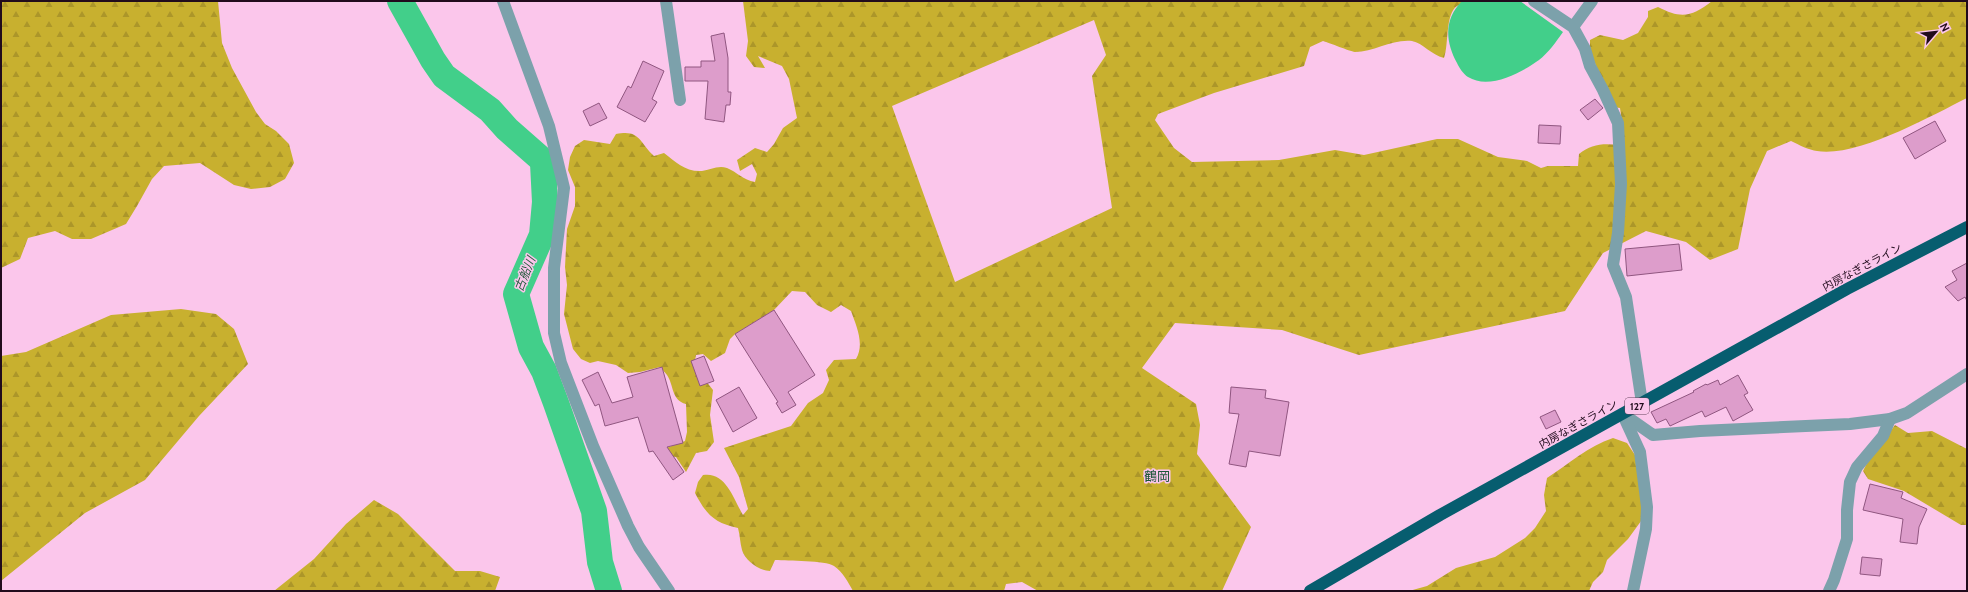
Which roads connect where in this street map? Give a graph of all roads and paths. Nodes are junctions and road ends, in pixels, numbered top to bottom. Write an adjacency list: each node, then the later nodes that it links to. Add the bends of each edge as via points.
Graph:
1 (503, 1): 12 (street, via 549,126 564,188 554,268 554,333 561,363 628,526)
2 (666, 1): 6 (street)
3 (1534, 1): 5 (street)
4 (1592, 1): 5 (street)
5 (1573, 27): 9 (street, via 1618,123 1621,184 1618,233 1612,266 1626,297)
6 (680, 100)
7 (1967, 227): 9 (highway, 内房なぎさライン / 127, via 1847,289)
8 (1967, 374): 11 (street, via 1907,413)
9 (1642, 403): 10 (highway, 内房なぎさライン / 127)
10 (1623, 414): 11 (street, via 1653,435 1850,424); 13 (highway, 内房なぎさライン / 127, via 1440,515); 14 (street, via 1640,452 1647,508 1646,529)
11 (1890, 419): 15 (street, via 1883,436 1857,467 1850,482 1847,539)
12 (669, 591)
13 (1310, 591)
14 (1632, 591)
15 (1829, 591)

